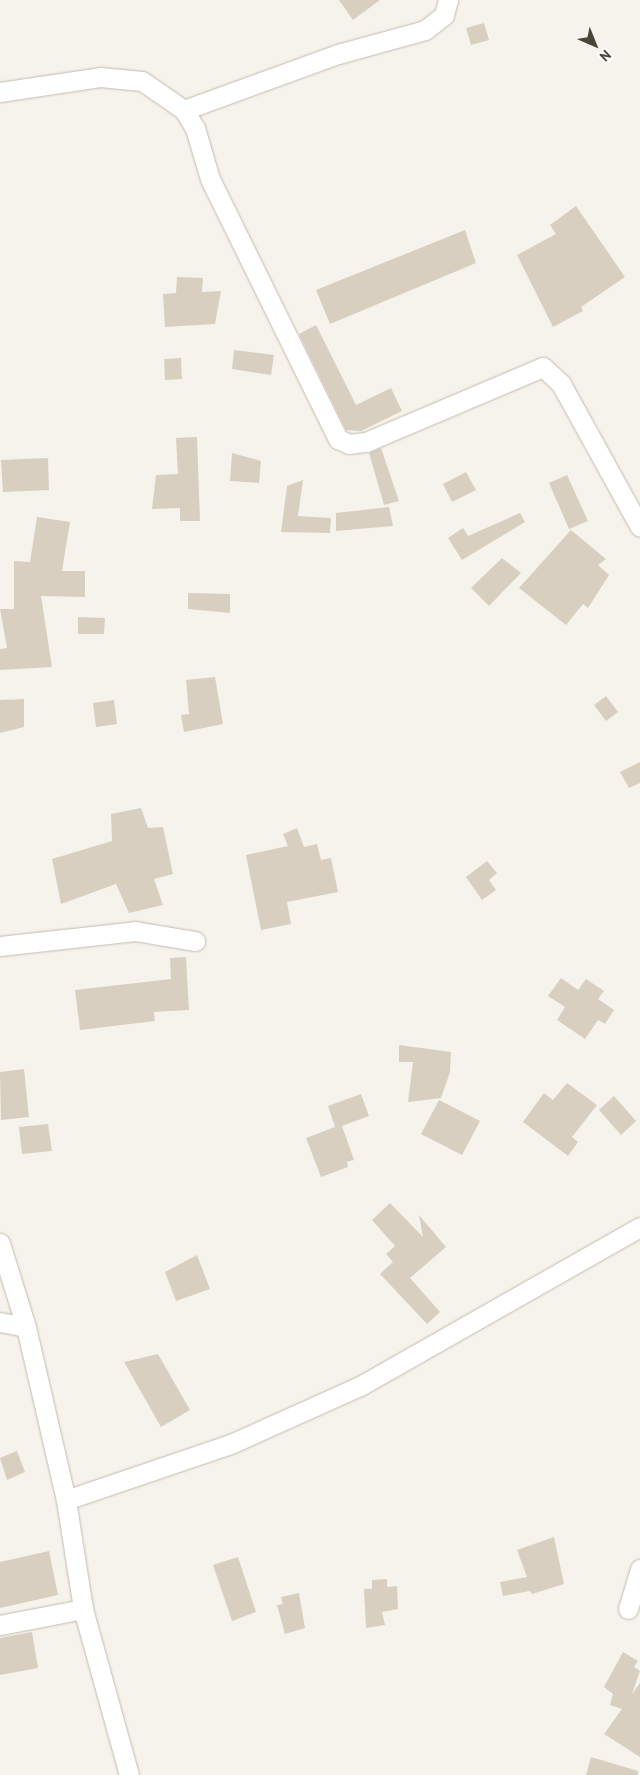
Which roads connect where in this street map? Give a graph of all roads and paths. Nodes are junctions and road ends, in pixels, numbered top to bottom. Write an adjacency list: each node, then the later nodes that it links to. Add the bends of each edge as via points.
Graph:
1 (448, 0): 3 (street, via 444,15 425,30 338,54)
2 (0, 92): 3 (street, via 108,78 142,81)
3 (184, 110): 4 (street, via 195,128 210,179 338,439 349,444 366,442 543,367 561,384)
4 (640, 528)
5 (196, 942): 6 (street, via 135,930)
6 (0, 946)
7 (640, 1227): 11 (street, via 360,1386 233,1443)
8 (0, 1243): 10 (street)
9 (0, 1322): 10 (street)
10 (26, 1327): 11 (street)
11 (66, 1500): 13 (street)
12 (640, 1569): 14 (street)
13 (82, 1609): 15 (street); 16 (street)
14 (628, 1609)
15 (0, 1625)
16 (129, 1775)

